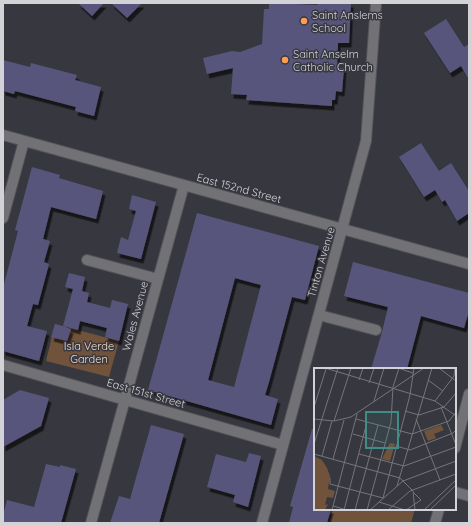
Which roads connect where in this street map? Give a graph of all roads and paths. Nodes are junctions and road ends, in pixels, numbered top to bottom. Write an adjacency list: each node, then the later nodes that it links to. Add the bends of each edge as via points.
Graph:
1 (376, 3): 6 (street, Tinton Avenue, via 366,141)
2 (3, 135): 3 (street, East 152nd Street)
3 (24, 141): 4 (street, East 152nd Street); 5 (street)
4 (184, 185): 6 (street, East 152nd Street); 9 (street, Wales Avenue)
5 (3, 218)
6 (343, 229): 8 (street, East 152nd Street); 10 (street, Tinton Avenue)
7 (88, 260): 9 (street)
8 (469, 264)
9 (158, 279): 14 (street, Wales Avenue)
10 (319, 315): 11 (street); 15 (street, Tinton Avenue)
11 (376, 330)
12 (3, 365): 14 (street, East 151st Street)
13 (469, 394): 16 (street)
14 (125, 400): 15 (street, East 151st Street); 20 (street, Wales Avenue)
15 (283, 444): 21 (street, Tinton Avenue)
16 (456, 444)
17 (456, 492): 18 (street)
18 (469, 496)
19 (439, 510): 22 (street)
20 (91, 523)
21 (262, 523)
22 (435, 523)

